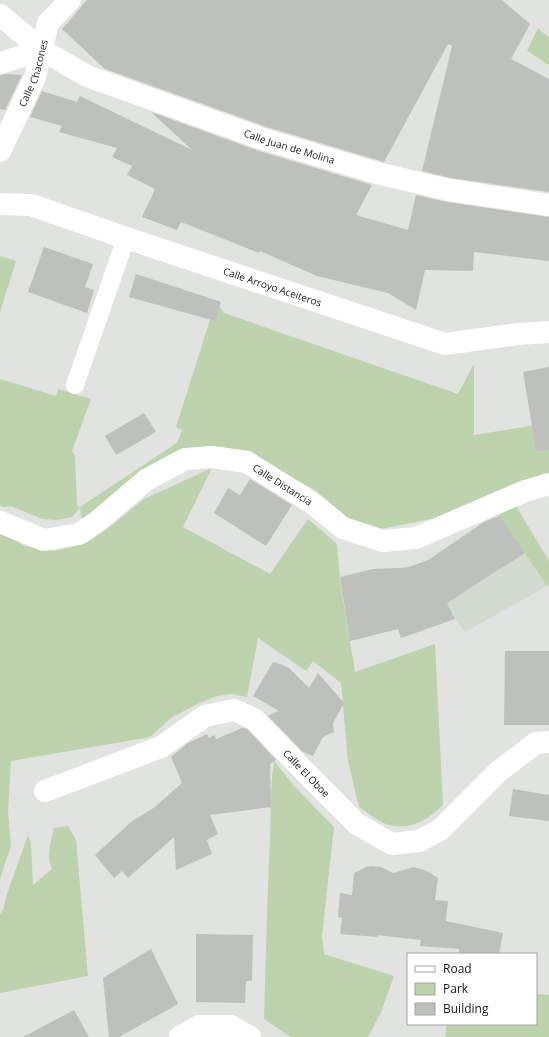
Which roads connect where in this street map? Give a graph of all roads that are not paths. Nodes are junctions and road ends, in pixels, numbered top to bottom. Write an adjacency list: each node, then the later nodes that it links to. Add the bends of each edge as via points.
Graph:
1 (70, 0): 3 (street, Calle Chacones, via 48,23)
2 (0, 15): 3 (street, Calle Juan de Molina)
3 (42, 50): 4 (street); 5 (street, Calle Chacones, via 35,77); 7 (street, Calle Juan de Molina, via 87,76 263,139 449,190)
4 (0, 63)
5 (0, 151)
6 (0, 204): 8 (street, Calle Arroyo Aceiteros, via 31,205)
7 (549, 205)
8 (126, 238): 9 (street, Calle Arroyo Aceiteros, via 445,344); 10 (lane)
9 (549, 332)
10 (75, 384)
11 (549, 484): 12 (street, Calle Distancia, via 525,491 416,538 383,541 344,528 312,503 247,462 212,457 185,459 146,480 98,521 78,534 44,540)
12 (0, 522)
13 (549, 742): 14 (street, Calle El Oboe, via 536,743 499,770 440,830 419,841 392,844 357,824 254,718 234,710 205,716 161,747)
14 (45, 791)
15 (180, 1037): 16 (street, via 199,1026 231,1026)
16 (250, 1037)

